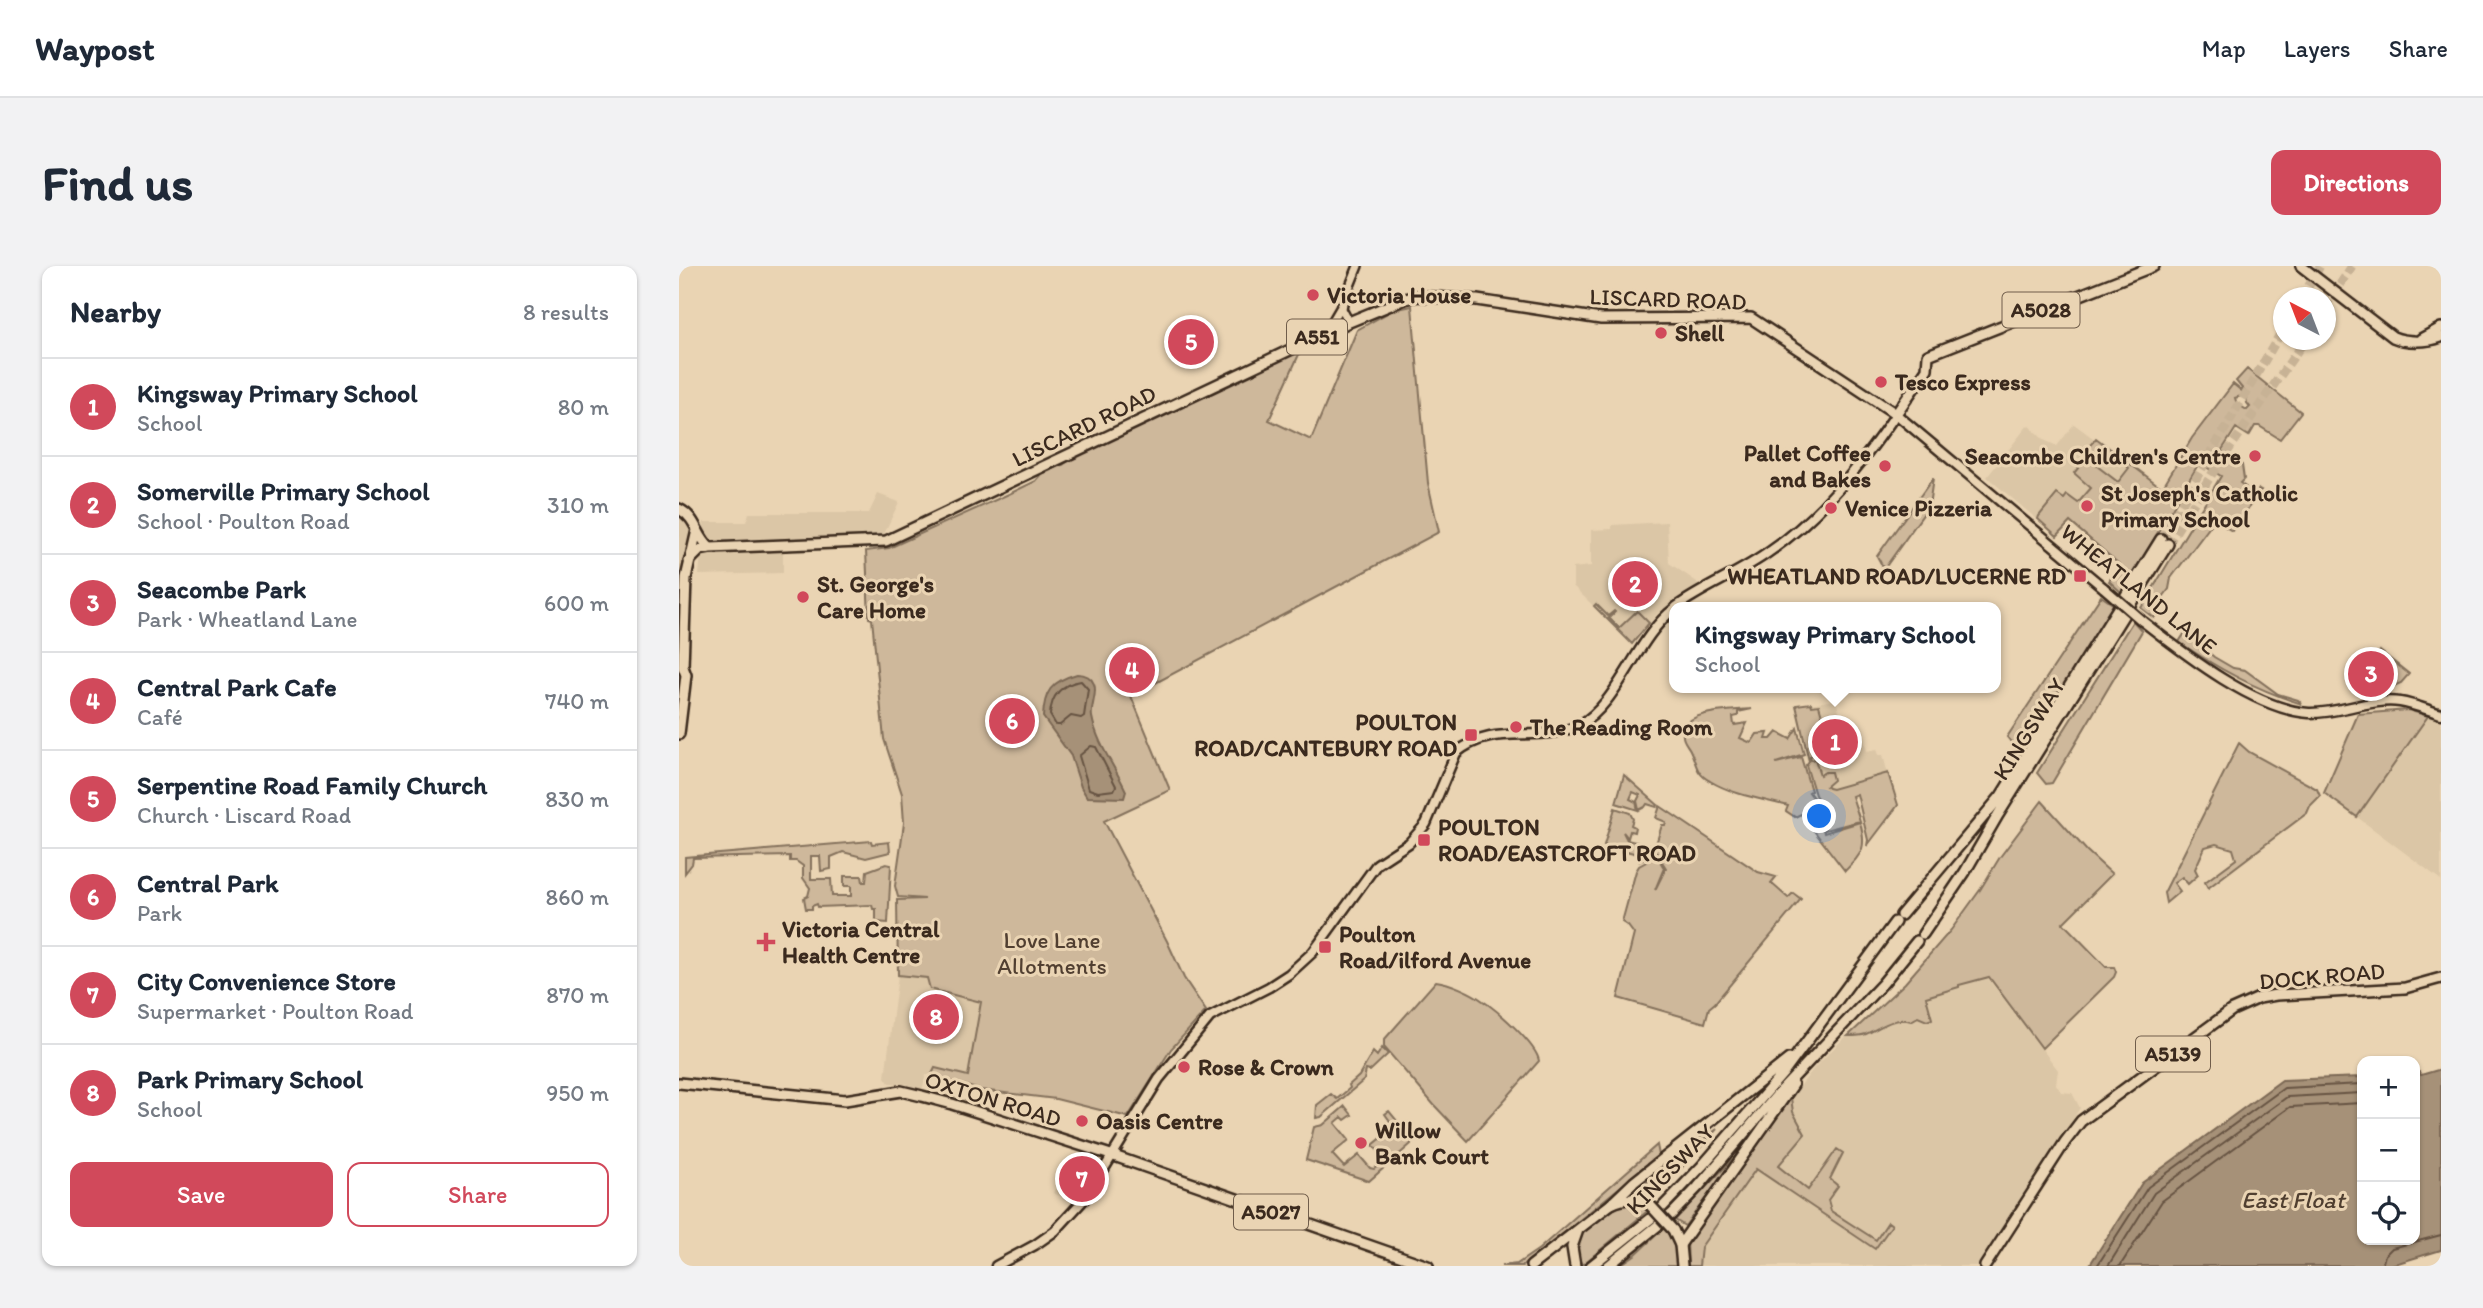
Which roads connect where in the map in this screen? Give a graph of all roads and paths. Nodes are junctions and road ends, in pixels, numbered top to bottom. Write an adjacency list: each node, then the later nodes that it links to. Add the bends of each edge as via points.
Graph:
1 (1358, 266): 4 (street)
2 (2154, 266): 10 (main road, A5028, via 1928,355 1927,369)
3 (2301, 266): 9 (main road, via 2393,337)
4 (1343, 303): 5 (street); 7 (street)
5 (1349, 322): 7 (main road, LISCARD ROAD / A551); 10 (main road, LISCARD ROAD / A551, via 1418,296 1478,300 1601,319 1744,318 1757,321)
6 (2441, 328): 9 (main road)
7 (1326, 333): 13 (main road, LISCARD ROAD / A551, via 887,541)
8 (2441, 337): 9 (main road)
9 (2421, 339)
10 (1896, 414): 15 (main road, via 1852,475 1789,537); 19 (main road, WHEATLAND LANE, bridge, via 2141,620 2208,670 2245,691 2306,713 2400,702)
11 (679, 509): 12 (main road, via 694,520)
12 (697, 530): 13 (main road); 14 (main road)
13 (710, 548): 14 (main road, LISCARD ROAD / A551, via 700,550)
14 (689, 561): 17 (main road)
15 (1685, 602)
16 (1669, 614): 25 (main road, via 1654,628 1597,711 1578,725 1542,734 1489,736 1455,753 1418,835 1377,864 1303,963 1203,1024 1159,1079)
17 (681, 670): 18 (main road, via 686,675)
18 (681, 692): 20 (main road)
19 (2441, 714)
20 (679, 734)
21 (2441, 978): 36 (main road, DOCK ROAD / A5139, via 2405,988 2276,995 2232,1010 2081,1121)
22 (1803, 1046): 23 (main road, KINGSWAY, via 1898,919 2001,796 2165,542 1965,872 1920,938); 26 (main road); 33 (main road, KINGSWAY, via 1680,1191)
23 (1814, 1055): 28 (main road); 34 (main road, KINGSWAY, via 1672,1214)
24 (679, 1083): 25 (main road, OXTON ROAD / A5027, via 845,1100 901,1091)
25 (1114, 1156): 29 (main road, via 1088,1195 1055,1231); 30 (main road, A5027)
26 (1611, 1204): 27 (main road); 28 (main road, bridge, via 1629,1198 1644,1201 1673,1230)
27 (1579, 1229): 31 (main road); 32 (main road, via 1572,1247)
28 (1680, 1245): 35 (main road)
29 (996, 1266)
30 (1428, 1266)
31 (1531, 1266)
32 (1575, 1266)
33 (1591, 1266)
34 (1608, 1266)
35 (1682, 1266)
36 (1985, 1266)

